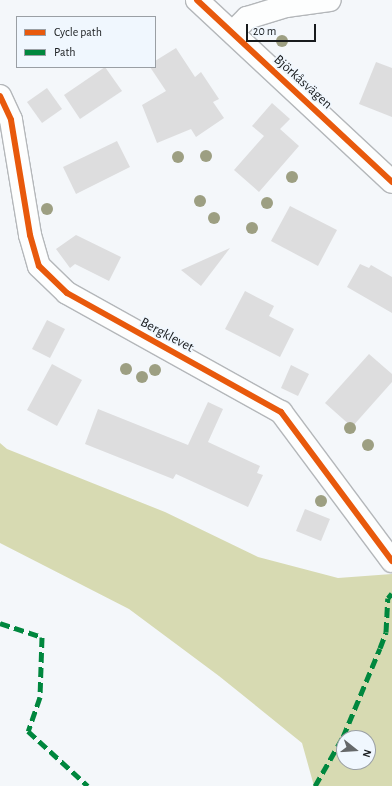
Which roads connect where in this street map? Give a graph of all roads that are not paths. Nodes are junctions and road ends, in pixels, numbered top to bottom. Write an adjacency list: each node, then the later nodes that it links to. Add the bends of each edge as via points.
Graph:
1 (197, 0): 3 (street, Björkåsvägen)
2 (330, 0): 3 (street, via 286,6 248,18)
3 (233, 32): 5 (street, Björkåsvägen)
4 (0, 96): 6 (street, Bergklevet, via 11,120 30,235 40,266 67,293 281,412)
5 (392, 182)
6 (392, 561)

